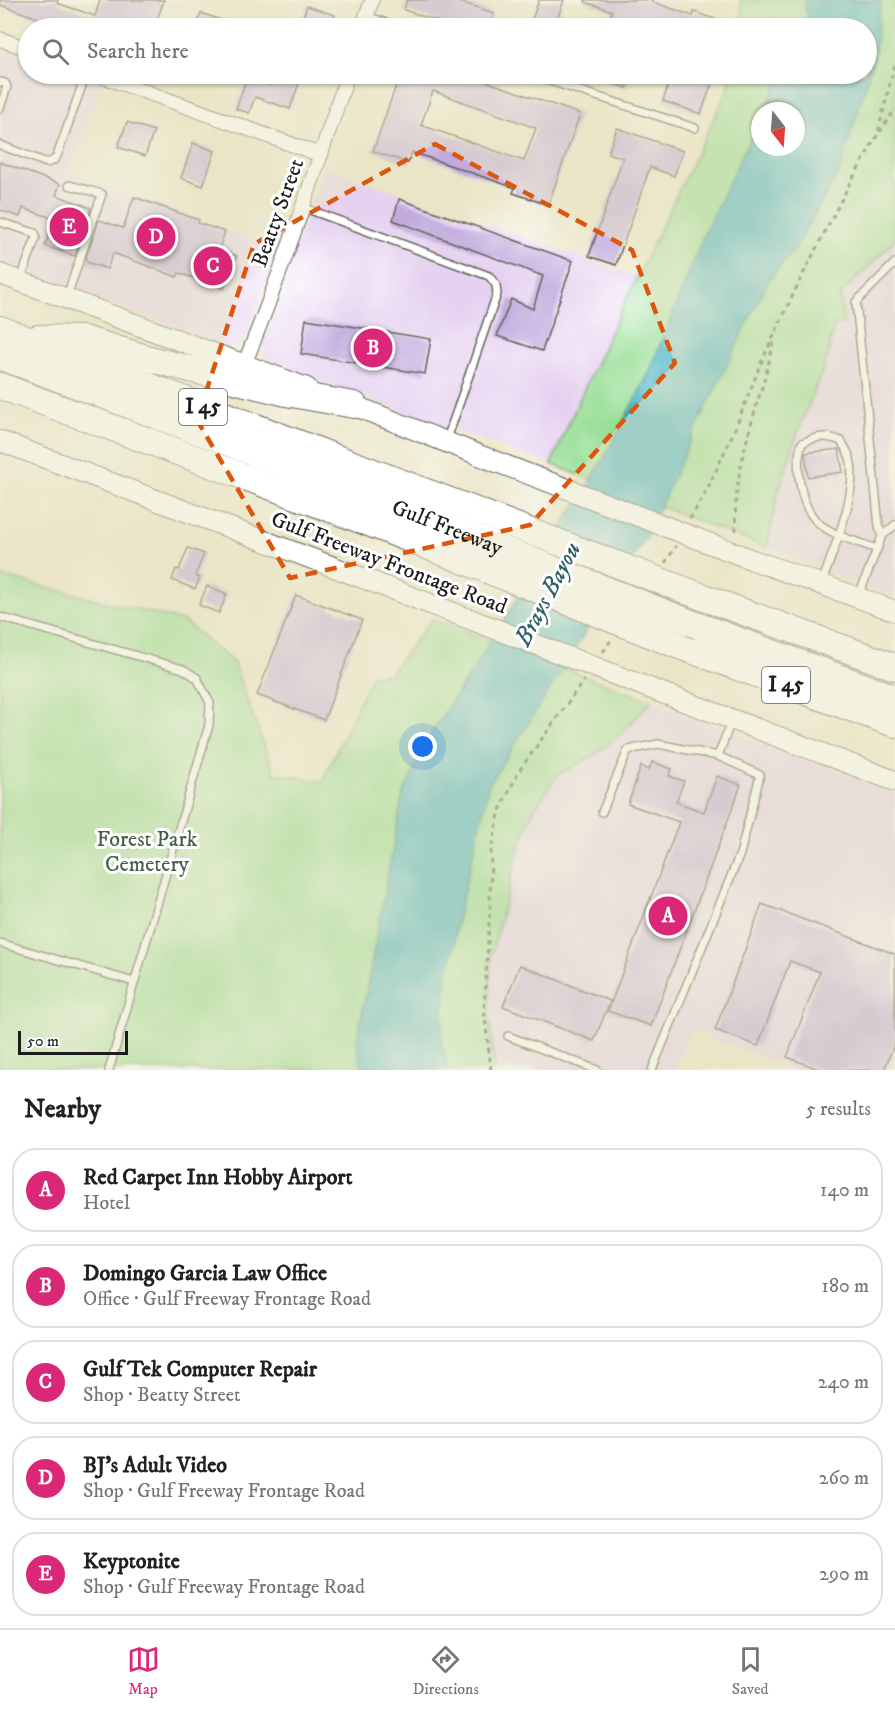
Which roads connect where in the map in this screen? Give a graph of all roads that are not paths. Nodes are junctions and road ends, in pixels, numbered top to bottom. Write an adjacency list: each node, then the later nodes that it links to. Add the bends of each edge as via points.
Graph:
1 (372, 0): 2 (street)
2 (365, 18)
3 (0, 39): 4 (street)
4 (18, 45)
5 (0, 82): 10 (lane, via 7,87)
6 (82, 84): 12 (lane, via 54,160 47,163)
7 (124, 84): 13 (street)
8 (345, 84): 13 (street, Beatty Street)
9 (559, 84): 11 (lane)
10 (0, 108)
11 (696, 128)
12 (0, 145)
13 (321, 154): 15 (street, Beatty Street)
14 (69, 185): 20 (lane, via 102,194)
15 (302, 207): 23 (street, Beatty Street); 27 (lane, via 489,276 496,285 497,294)
16 (0, 222): 19 (lane, via 35,234)
17 (895, 262): 31 (lane, via 856,302)
18 (0, 273): 19 (main road)
19 (20, 281): 20 (main road)
20 (66, 298): 23 (main road)
21 (11, 333): 25 (highway, via 83,339 286,393); 28 (highway, Gulf Freeway / I 45)
22 (0, 356): 28 (highway, Gulf Freeway)
23 (244, 364): 25 (main road)
24 (0, 386): 28 (highway, Gulf Freeway / I 45)
25 (354, 405): 27 (main road)
26 (0, 441): 39 (main road, Gulf Freeway Frontage Road, bridge)
27 (446, 442): 33 (main road, bridge)
28 (372, 498): 37 (highway, Gulf Freeway / I 45, bridge, via 716,602); 38 (highway, Gulf Freeway, bridge); 40 (highway, Gulf Freeway / I 45, bridge, via 677,645)
29 (895, 525): 31 (lane)
30 (839, 535): 30 (lane, via 851,486 850,459 841,441 817,437 802,443 798,454 799,479 806,506 819,524); 32 (lane); 33 (lane)
31 (882, 536): 32 (lane)
32 (876, 549): 34 (lane)
33 (822, 584): 34 (main road)
34 (858, 597): 35 (main road)
35 (895, 611)
36 (0, 617): 45 (lane, via 183,669 197,678 210,703 209,725)
37 (895, 668)
38 (895, 698)
39 (732, 719): 41 (lane); 42 (main road, Gulf Freeway Frontage Road)
40 (895, 724)
41 (718, 756): 43 (lane, via 658,744 628,750); 49 (lane, via 759,775 740,854)
42 (895, 781)
43 (602, 812)
44 (0, 943): 45 (lane)
45 (134, 982): 47 (lane)
46 (508, 1036): 48 (lane)
47 (109, 1070)
48 (597, 1070)
49 (652, 1070)

